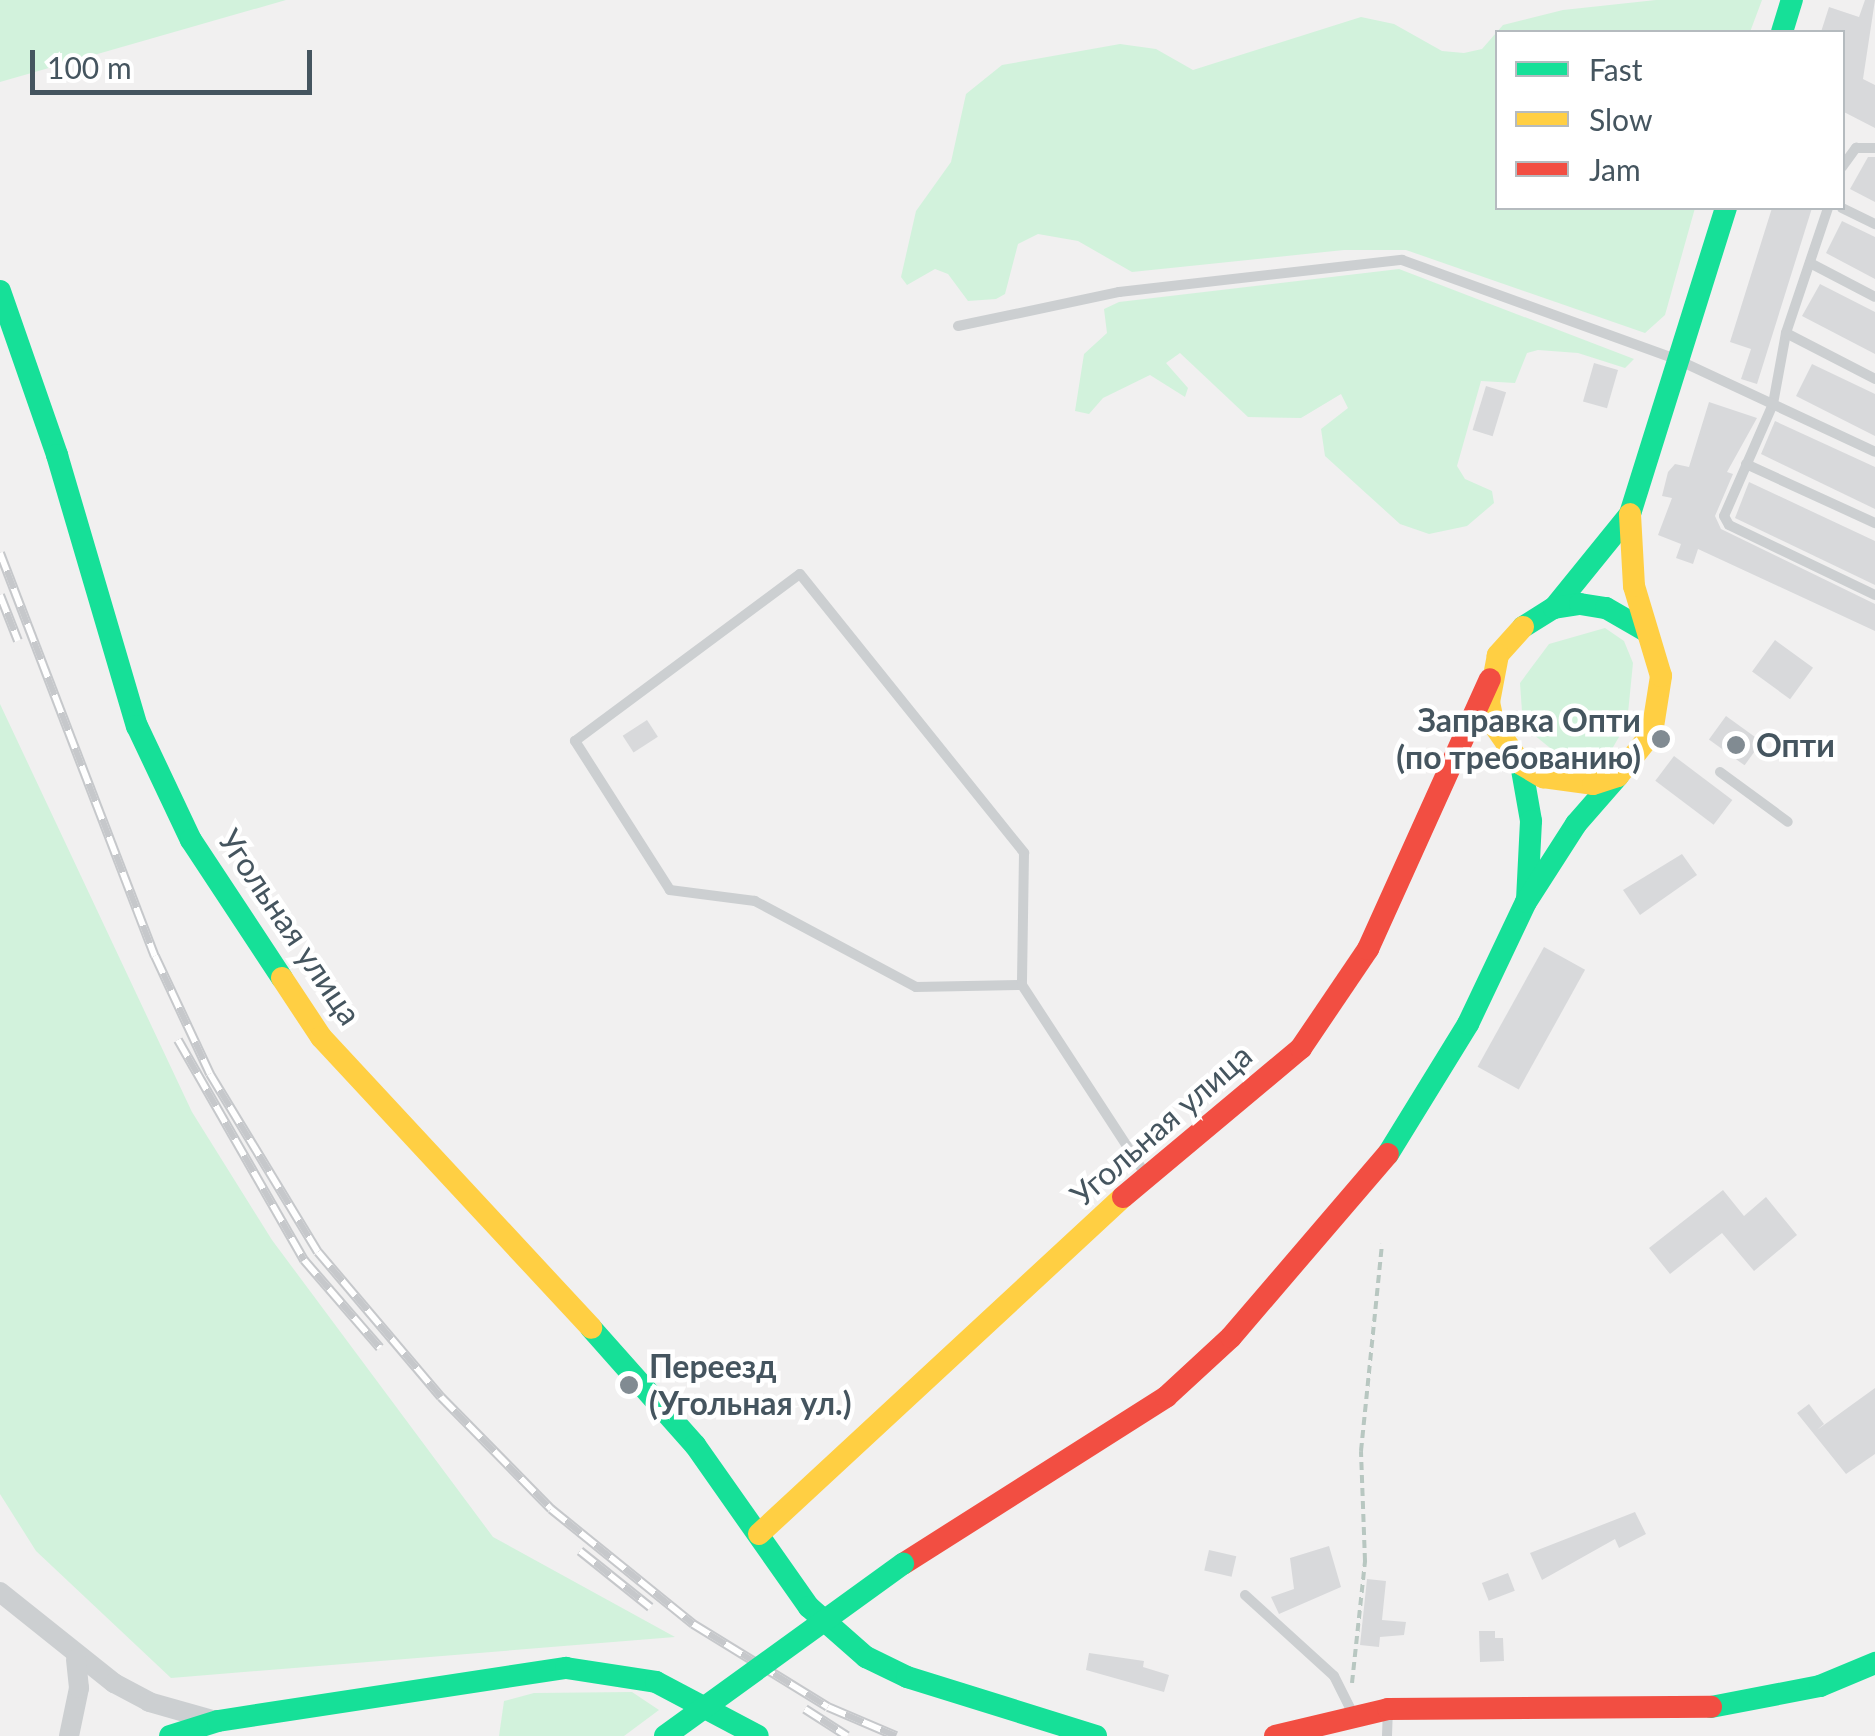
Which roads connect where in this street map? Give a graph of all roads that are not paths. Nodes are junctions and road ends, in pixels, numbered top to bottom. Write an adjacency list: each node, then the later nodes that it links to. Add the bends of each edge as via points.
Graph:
1 (1792, 0): 2 (main road)
2 (1783, 30)
3 (1875, 148): 4 (lane, via 1856,148)
4 (1845, 163)
5 (1845, 209): 8 (lane)
6 (1725, 210): 14 (main road)
7 (1827, 210): 9 (lane)
8 (1875, 224)
9 (1810, 262): 11 (lane); 13 (lane)
10 (0, 291): 33 (main road, Угольная улица, via 57,455 137,726 229,904 321,1037 469,1189 695,1444)
11 (1875, 296)
12 (958, 326): 14 (lane, via 1119,292 1402,260)
13 (1786, 334): 15 (lane); 16 (lane)
14 (1678, 360): 16 (lane); 19 (main road)
15 (1875, 379)
16 (1773, 404): 17 (lane); 18 (lane)
17 (1875, 452)
18 (1746, 464): 20 (lane); 21 (lane, via 1724,511 1729,525)
19 (1630, 514): 22 (main road); 23 (main road, via 1634,586)
20 (1875, 523)
21 (1875, 596)
22 (1554, 608): 23 (main road, via 1606,608); 24 (main road, via 1512,634)
23 (1646, 631): 27 (main road, via 1660,676 1658,718)
24 (1490, 679): 25 (main road, via 1494,726); 28 (main road, Угольная улица)
25 (1521, 764): 27 (main road, via 1568,784); 28 (main road, via 1482,762); 30 (main road, via 1531,821)
26 (1720, 772): 29 (lane)
27 (1618, 776): 30 (main road, via 1576,824)
28 (1448, 778): 32 (main road, Угольная улица, via 1368,949 1300,1048)
29 (1788, 822)
30 (1526, 902): 43 (main road, bridge, via 1468,1024 1391,1150 1230,1337 1166,1397 903,1564)
31 (1022, 986): 31 (lane, via 916,987 756,901 670,890 575,740 800,574 1024,852); 32 (lane)
32 (1146, 1176): 33 (main road, Угольная улица)
33 (758, 1534): 45 (main road, Угольная улица, via 809,1607 866,1657 960,1697)
34 (0, 1592): 36 (street)
35 (1244, 1595): 38 (lane, via 1312,1652)
36 (76, 1659): 40 (street, via 149,1702); 41 (street)
37 (1875, 1664): 39 (main road, via 1803,1691 1718,1707)
38 (1350, 1705): 39 (main road); 46 (main road)
39 (1388, 1709): 47 (lane)
40 (218, 1721): 42 (main road); 44 (main road, via 566,1668 656,1682)
41 (69, 1736)
42 (170, 1736)
43 (665, 1736)
44 (758, 1736)
45 (1096, 1736)
46 (1275, 1736)
47 (1387, 1736)

